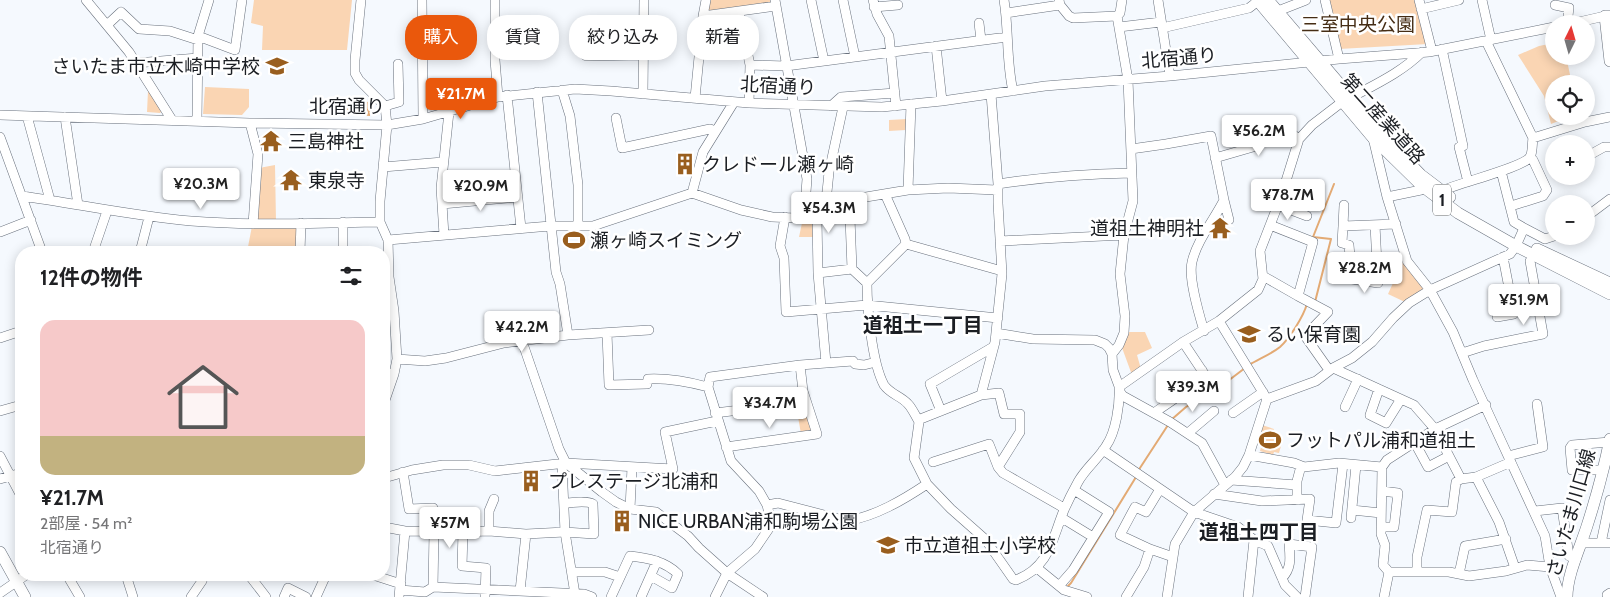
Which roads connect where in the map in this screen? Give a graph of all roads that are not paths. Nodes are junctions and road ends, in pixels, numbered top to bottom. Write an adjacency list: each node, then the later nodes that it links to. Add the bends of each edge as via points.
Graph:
1 (86, 0): 36 (street)
2 (209, 0): 41 (street)
3 (242, 0): 41 (street, via 235,50)
4 (361, 0): 80 (street, via 355,73)
5 (422, 0): 71 (street)
6 (496, 0): 63 (street)
7 (644, 0): 28 (street)
8 (706, 0): 29 (street)
9 (811, 0): 54 (street)
10 (843, 0): 49 (street)
11 (1004, 0): 27 (street)
12 (1122, 0): 32 (street)
13 (1158, 0): 37 (street)
14 (1261, 0): 25 (main road, 第二産業道路 / 1); 37 (street, via 1249,8); 55 (main road, 第二産業道路 / 1)
15 (1306, 0): 25 (street)
16 (1325, 0): 51 (street)
17 (1482, 0): 43 (street)
18 (1453, 1): 22 (street)
19 (775, 3): 26 (street); 60 (street)
20 (874, 3): 23 (street); 47 (street, via 889,36)
21 (1059, 3): 27 (street); 32 (street, via 1073,18)
22 (1420, 4): 46 (street)
23 (898, 5)
24 (1555, 5): 31 (street, via 1569,8)
25 (1278, 11): 55 (main road, 第二産業道路 / 1)
26 (739, 12): 30 (street); 59 (street)
27 (1006, 13): 40 (street)
28 (644, 15)
29 (703, 15)
30 (712, 15)
31 (1569, 15)
32 (1117, 16): 38 (street)
33 (1608, 16): 34 (street); 56 (main road)
34 (1595, 19)
35 (979, 23): 42 (street)
36 (107, 25): 41 (street, via 121,12 139,29 170,31); 57 (street)
37 (1162, 25): 38 (street); 61 (street)
38 (1119, 27): 62 (street)
39 (1545, 29): 43 (street, 北宿通り)
40 (1007, 37): 42 (street); 65 (street)
41 (198, 38): 50 (street)
42 (981, 40): 44 (street)
43 (1488, 41): 45 (street, 北宿通り); 99 (street)
44 (936, 46): 47 (street); 75 (street)
45 (1442, 49): 46 (street, 北宿通り); 110 (street)
46 (1432, 51): 48 (street, 北宿通り)
47 (891, 52): 49 (street); 67 (street)
48 (1422, 52): 51 (street, 北宿通り); 74 (street, via 1392,75)
49 (855, 57): 54 (street)
50 (198, 58): 57 (street); 93 (street)
51 (1339, 59): 55 (street, 北宿通り)
52 (644, 60): 68 (street)
53 (699, 60): 73 (street)
54 (824, 61): 60 (street)
55 (1314, 61): 61 (street, 北宿通り); 74 (main road, 第二産業道路 / 1)
56 (1610, 61)
57 (136, 63): 92 (street)
58 (398, 64): 80 (street, via 399,102)
59 (750, 65): 60 (street); 77 (street)
60 (786, 66): 79 (street)
61 (1170, 76): 62 (street, 北宿通り)
62 (1128, 80): 65 (street, 北宿通り); 102 (street)
63 (496, 84): 71 (street); 72 (street)
64 (562, 90): 66 (street, 北宿通り); 68 (street, 北宿通り); 143 (street, via 570,116 578,185)
65 (1012, 91): 69 (street, 北宿通り)
66 (538, 92): 72 (street, 北宿通り); 145 (street)
67 (895, 93): 70 (street); 82 (street)
68 (643, 94): 73 (street, 北宿通り)
69 (991, 94): 75 (street, 北宿通り); 112 (street)
70 (868, 95): 81 (street, via 841,97); 84 (street)
71 (424, 96): 91 (street)
72 (503, 96): 85 (street, 北宿通り); 118 (street)
73 (695, 98): 76 (street, 北宿通り)
74 (1347, 100): 98 (main road, 第二産業道路 / 1); 100 (street, via 1312,125); 114 (main road, 第二産業道路 / 1, via 1421,174)
75 (942, 101): 78 (street, 北宿通り)
76 (734, 102): 77 (street, 北宿通り); 96 (street)
77 (749, 103): 79 (street, 北宿通り)
78 (912, 104): 82 (street, 北宿通り); 113 (street)
79 (794, 105): 81 (street, 北宿通り); 134 (street, via 807,179)
80 (385, 106): 95 (street)
81 (831, 106): 83 (street, 北宿通り)
82 (896, 106): 84 (street, 北宿通り)
83 (843, 107): 84 (street, 北宿通り); 135 (street, via 827,192)
84 (868, 108)
85 (449, 112): 91 (street, 北宿通り); 106 (street)
86 (0, 115): 87 (street, 北宿通り)
87 (26, 116): 88 (street, 北宿通り); 121 (street)
88 (65, 117): 92 (street, 北宿通り); 125 (street)
89 (1610, 117): 99 (street)
90 (616, 118): 96 (street, via 622,148 710,129)
91 (423, 119): 95 (street, 北宿通り)
92 (172, 120): 93 (street, 北宿通り)
93 (196, 121): 94 (street, 北宿通り)
94 (250, 123): 95 (street, 北宿通り); 141 (street, via 258,154)
95 (387, 125): 107 (street)
96 (715, 131): 115 (street, via 703,152)
97 (0, 138): 117 (street)
98 (1373, 138): 111 (main road, 第二産業道路 / 1); 119 (street)
99 (1533, 138): 104 (street)
100 (1299, 139): 105 (street, via 1279,124 1253,147); 126 (street)
101 (1610, 147): 103 (street)
102 (1131, 149): 105 (street, via 1211,136); 109 (street)
103 (1595, 152)
104 (1530, 157): 108 (street); 128 (street, via 1547,190 1543,196)
105 (1215, 158): 123 (street)
106 (443, 162): 107 (street); 124 (street)
107 (383, 167): 139 (street)
108 (1501, 171): 110 (street); 128 (street)
109 (1132, 173): 112 (street, via 1043,177); 152 (street, via 1132,201)
110 (1468, 182): 114 (street)
111 (1422, 186): 119 (street, via 1421,190); 157 (main road, 第二産業道路 / 1, via 1458,212)
112 (998, 187): 113 (street); 155 (street)
113 (908, 190): 116 (street)
114 (1442, 190): 157 (main road, 第二産業道路 / 1)
115 (692, 193): 131 (street, via 741,210 772,217); 143 (street, via 593,226)
116 (885, 194): 122 (street); 156 (street)
117 (22, 196): 121 (street); 136 (street)
118 (518, 197): 124 (street); 148 (street)
119 (1387, 197): 142 (street)
120 (1610, 199): 129 (street)
121 (50, 200): 125 (street)
122 (848, 200)
123 (1224, 200): 137 (street); 182 (street, via 1207,227 1192,263)
124 (442, 204): 151 (street)
125 (78, 205): 130 (street)
126 (1278, 205): 132 (street); 144 (street)
127 (1344, 205): 146 (street)
128 (1511, 206): 149 (street, via 1514,222)
129 (1595, 210)
130 (107, 211): 133 (street); 159 (street)
131 (785, 216): 134 (street); 177 (street, via 780,246 784,258 786,312)
132 (1307, 216)
133 (149, 217): 141 (street); 160 (street)
134 (804, 218): 135 (street)
135 (817, 219): 166 (street, via 850,218); 168 (street)
136 (31, 220): 150 (street); 158 (street)
137 (1228, 220)
138 (343, 222): 139 (street); 140 (street); 162 (street)
139 (380, 222): 154 (street)
140 (301, 223): 141 (street); 161 (street)
141 (253, 224)
142 (1396, 224): 147 (street); 173 (street, via 1407,261)
143 (578, 225): 145 (street)
144 (1270, 225): 169 (street, via 1260,251); 175 (street, via 1313,242)
145 (550, 226): 148 (street); 186 (street)
146 (1343, 226): 147 (street); 147 (street, via 1342,243 1349,245 1352,279 1378,283)
147 (1374, 226)
148 (521, 228): 151 (street)
149 (1524, 228): 153 (street); 157 (street)
150 (0, 232)
151 (444, 235): 154 (street)
152 (1124, 235): 155 (street); 191 (street, via 1120,274 1125,326 1119,345)
153 (1545, 239)
154 (388, 240): 163 (street)
155 (1000, 241): 167 (street)
156 (906, 244): 167 (street); 170 (street)
157 (1518, 244): 164 (street); 171 (main road, 第二産業道路 / 1); 174 (main road, 第二産業道路 / 1)
158 (40, 246)
159 (95, 246)
160 (142, 246)
161 (300, 246)
162 (343, 246)
163 (388, 246)
164 (1504, 257): 173 (street); 178 (street, via 1514,314)
165 (1530, 261): 192 (street, via 1543,334)
166 (852, 269): 168 (street); 170 (street)
167 (1002, 270): 179 (street)
168 (818, 273): 177 (street)
169 (1263, 276): 175 (street); 180 (street, via 1258,290)
170 (867, 283): 176 (street)
171 (1610, 283)
172 (390, 284): 193 (street)
173 (1430, 290): 192 (street); 197 (street, via 1409,303 1352,358)
174 (1610, 294)
175 (1298, 296): 197 (street, via 1328,312 1305,336)
176 (867, 305): 177 (street); 179 (street); 194 (street)
177 (821, 309): 195 (street)
178 (1497, 316)
179 (998, 318): 185 (street)
180 (1220, 321): 182 (street); 206 (street)
181 (649, 330): 184 (street)
182 (1204, 331): 189 (street)
183 (15, 333): 187 (street)
184 (607, 333): 186 (street); 202 (street, via 609,385 647,384 648,379 657,379)
185 (996, 333): 190 (street); 191 (street, via 1033,339 1095,340 1105,344)
186 (568, 335): 188 (street)
187 (0, 338)
188 (522, 341): 193 (street, via 446,358); 231 (street)
189 (1183, 342): 204 (street, via 1123,384); 216 (street, via 1204,373)
190 (993, 348): 205 (street); 213 (street, via 930,384)
191 (1112, 354): 204 (street)
192 (1462, 354): 210 (street)
193 (397, 360): 199 (street)
194 (876, 362): 195 (street, via 864,365 853,361); 219 (street, via 884,384 909,404)
195 (826, 363): 196 (street)
196 (800, 366): 202 (street, via 710,377); 208 (street)
197 (1331, 369): 200 (street); 206 (street, via 1316,382)
198 (390, 374): 199 (street)
199 (394, 374): 201 (street)
200 (1358, 379): 203 (street); 212 (street)
201 (390, 386)
202 (708, 387): 218 (street)
203 (1380, 389): 207 (street); 207 (street, via 1370,415 1386,423)
204 (1120, 390): 216 (street, via 1123,396); 225 (street, via 1118,412)
205 (981, 395): 213 (street); 237 (street, via 999,394 1004,414 1020,414 1020,432)
206 (1265, 396): 217 (street); 226 (street)
207 (1401, 399): 220 (street, via 1414,405)
208 (806, 402): 218 (street); 224 (street, via 817,434)
209 (1536, 404): 229 (street, via 1543,447)
210 (1486, 405): 220 (street); 229 (street)
211 (15, 407): 215 (street)
212 (1345, 407)
213 (941, 410): 219 (street)
214 (1214, 410): 221 (street)
215 (0, 411)
216 (1154, 413): 221 (street)
217 (1233, 413)
218 (716, 417): 224 (street); 236 (street, via 664,432 673,469)
219 (918, 420): 249 (street, via 914,458)
220 (1435, 429): 223 (street); 228 (street)
221 (1188, 433): 246 (street, via 1202,443)
222 (1610, 440): 235 (main road, さいたま川口線); 235 (street, via 1576,444 1570,448 1572,470)
223 (1415, 442): 228 (street, via 1428,467); 238 (street, via 1387,460)
224 (726, 448): 258 (street, via 730,461 755,486)
225 (1103, 450): 250 (street); 251 (street)
226 (1249, 455): 234 (street); 246 (street)
227 (0, 456): 242 (street)
228 (1449, 456): 244 (street)
229 (1509, 459): 243 (street); 261 (street)
230 (933, 462): 237 (street, via 988,444)
231 (564, 463): 236 (street); 239 (street, via 495,471 469,464 443,465); 257 (street); 259 (street)
232 (1343, 464): 233 (street); 234 (street); 255 (street, via 1336,523 1307,520 1310,499)
233 (1356, 465): 238 (street); 263 (street, via 1351,514)
234 (1301, 466): 247 (street)
235 (1606, 466): 275 (main road, さいたま川口線)
236 (632, 467): 259 (street)
237 (998, 467): 262 (street)
238 (1382, 467): 252 (street)
239 (403, 472): 241 (street); 268 (street, via 409,509 433,508)
240 (15, 475): 242 (street)
241 (390, 476)
242 (10, 477): 245 (street); 248 (street)
243 (1476, 477): 244 (street); 273 (street)
244 (1461, 479): 285 (street, via 1456,482 1452,512 1427,510 1416,558)
245 (0, 480)
246 (1228, 483): 247 (street); 253 (street)
247 (1297, 485): 255 (street)
248 (15, 486)
249 (929, 486): 258 (street, via 897,504 856,520 847,521 778,503); 283 (street, via 985,539 1013,579)
250 (1160, 489): 260 (street); 277 (street, via 1146,512 1135,507 1120,535)
251 (1074, 490): 262 (street); 272 (street, via 1109,512)
252 (1382, 491): 263 (street); 264 (street, via 1398,493 1394,527)
253 (1214, 494): 255 (street, via 1262,501); 260 (street)
254 (494, 499): 267 (street, via 489,511)
255 (1297, 500)
256 (1610, 500): 276 (street)
257 (564, 503): 270 (street); 270 (street, via 594,504 594,534)
258 (768, 505): 288 (street, via 770,527 755,549)
259 (630, 509): 288 (street, via 656,512 688,536)
260 (1194, 512): 274 (street, via 1238,527); 279 (street, via 1175,544)
261 (1535, 512): 280 (street, via 1562,508 1569,556); 282 (street, via 1545,536)
262 (1063, 513): 272 (street); 283 (street, via 1047,553)
263 (1381, 513): 264 (street)
264 (1381, 527): 287 (street, via 1385,545 1383,565)
265 (390, 528): 266 (street)
266 (405, 531): 268 (street); 303 (street)
267 (488, 531): 269 (street); 271 (street)
268 (435, 532): 269 (street); 302 (street)
269 (463, 532): 306 (street, via 462,566 486,568)
270 (566, 532): 271 (street); 286 (street)
271 (526, 534): 304 (street)
272 (1093, 538): 301 (street)
273 (1506, 539): 284 (street); 289 (street, via 1465,546)
274 (1254, 540): 292 (street, via 1268,546); 325 (street)
275 (1582, 543): 276 (street); 280 (main road, さいたま川口線)
276 (1605, 543)
277 (1150, 549): 279 (street); 323 (street, via 1144,567)
278 (0, 552): 293 (main road)
279 (1173, 557): 324 (street)
280 (1576, 559): 330 (main road, さいたま川口線)
281 (657, 561): 290 (street); 290 (street, via 678,574 672,588); 291 (street, via 630,556)
282 (1550, 567): 284 (street); 329 (street)
283 (1037, 568): 301 (street)
284 (1516, 568): 289 (street, via 1469,576)
285 (1417, 571): 287 (street); 289 (street)
286 (572, 572): 291 (street, via 605,572); 308 (street)
287 (1389, 572): 328 (street)
288 (727, 573): 321 (street); 322 (street)
289 (1459, 574)
290 (650, 576): 320 (street)
291 (620, 578): 319 (street)
292 (1282, 578): 326 (street); 327 (street, via 1288,573 1289,544 1312,547)
293 (15, 579)
294 (16, 581): 305 (street); 310 (main road)
295 (71, 581): 311 (street)
296 (128, 581): 312 (street)
297 (202, 581): 313 (street)
298 (254, 581): 314 (street)
299 (323, 581): 317 (street)
300 (383, 581): 303 (street)
301 (1060, 586): 309 (street)
302 (433, 587): 303 (street, via 425,592); 306 (street)
303 (400, 590)
304 (520, 591): 306 (street); 307 (street)
305 (0, 593)
306 (486, 593)
307 (536, 595): 308 (street)
308 (578, 595): 318 (street)
309 (1082, 596)
310 (25, 597)
311 (80, 597)
312 (133, 597)
313 (191, 597)
314 (266, 597)
315 (284, 597): 316 (street, via 288,588)
316 (306, 597)
317 (316, 597)
318 (592, 597)
319 (611, 597)
320 (641, 597)
321 (715, 597)
322 (763, 597)
323 (1126, 597)
324 (1167, 597)
325 (1248, 597)
326 (1297, 597)
327 (1305, 597)
328 (1384, 597)
329 (1561, 597)
330 (1567, 597)

